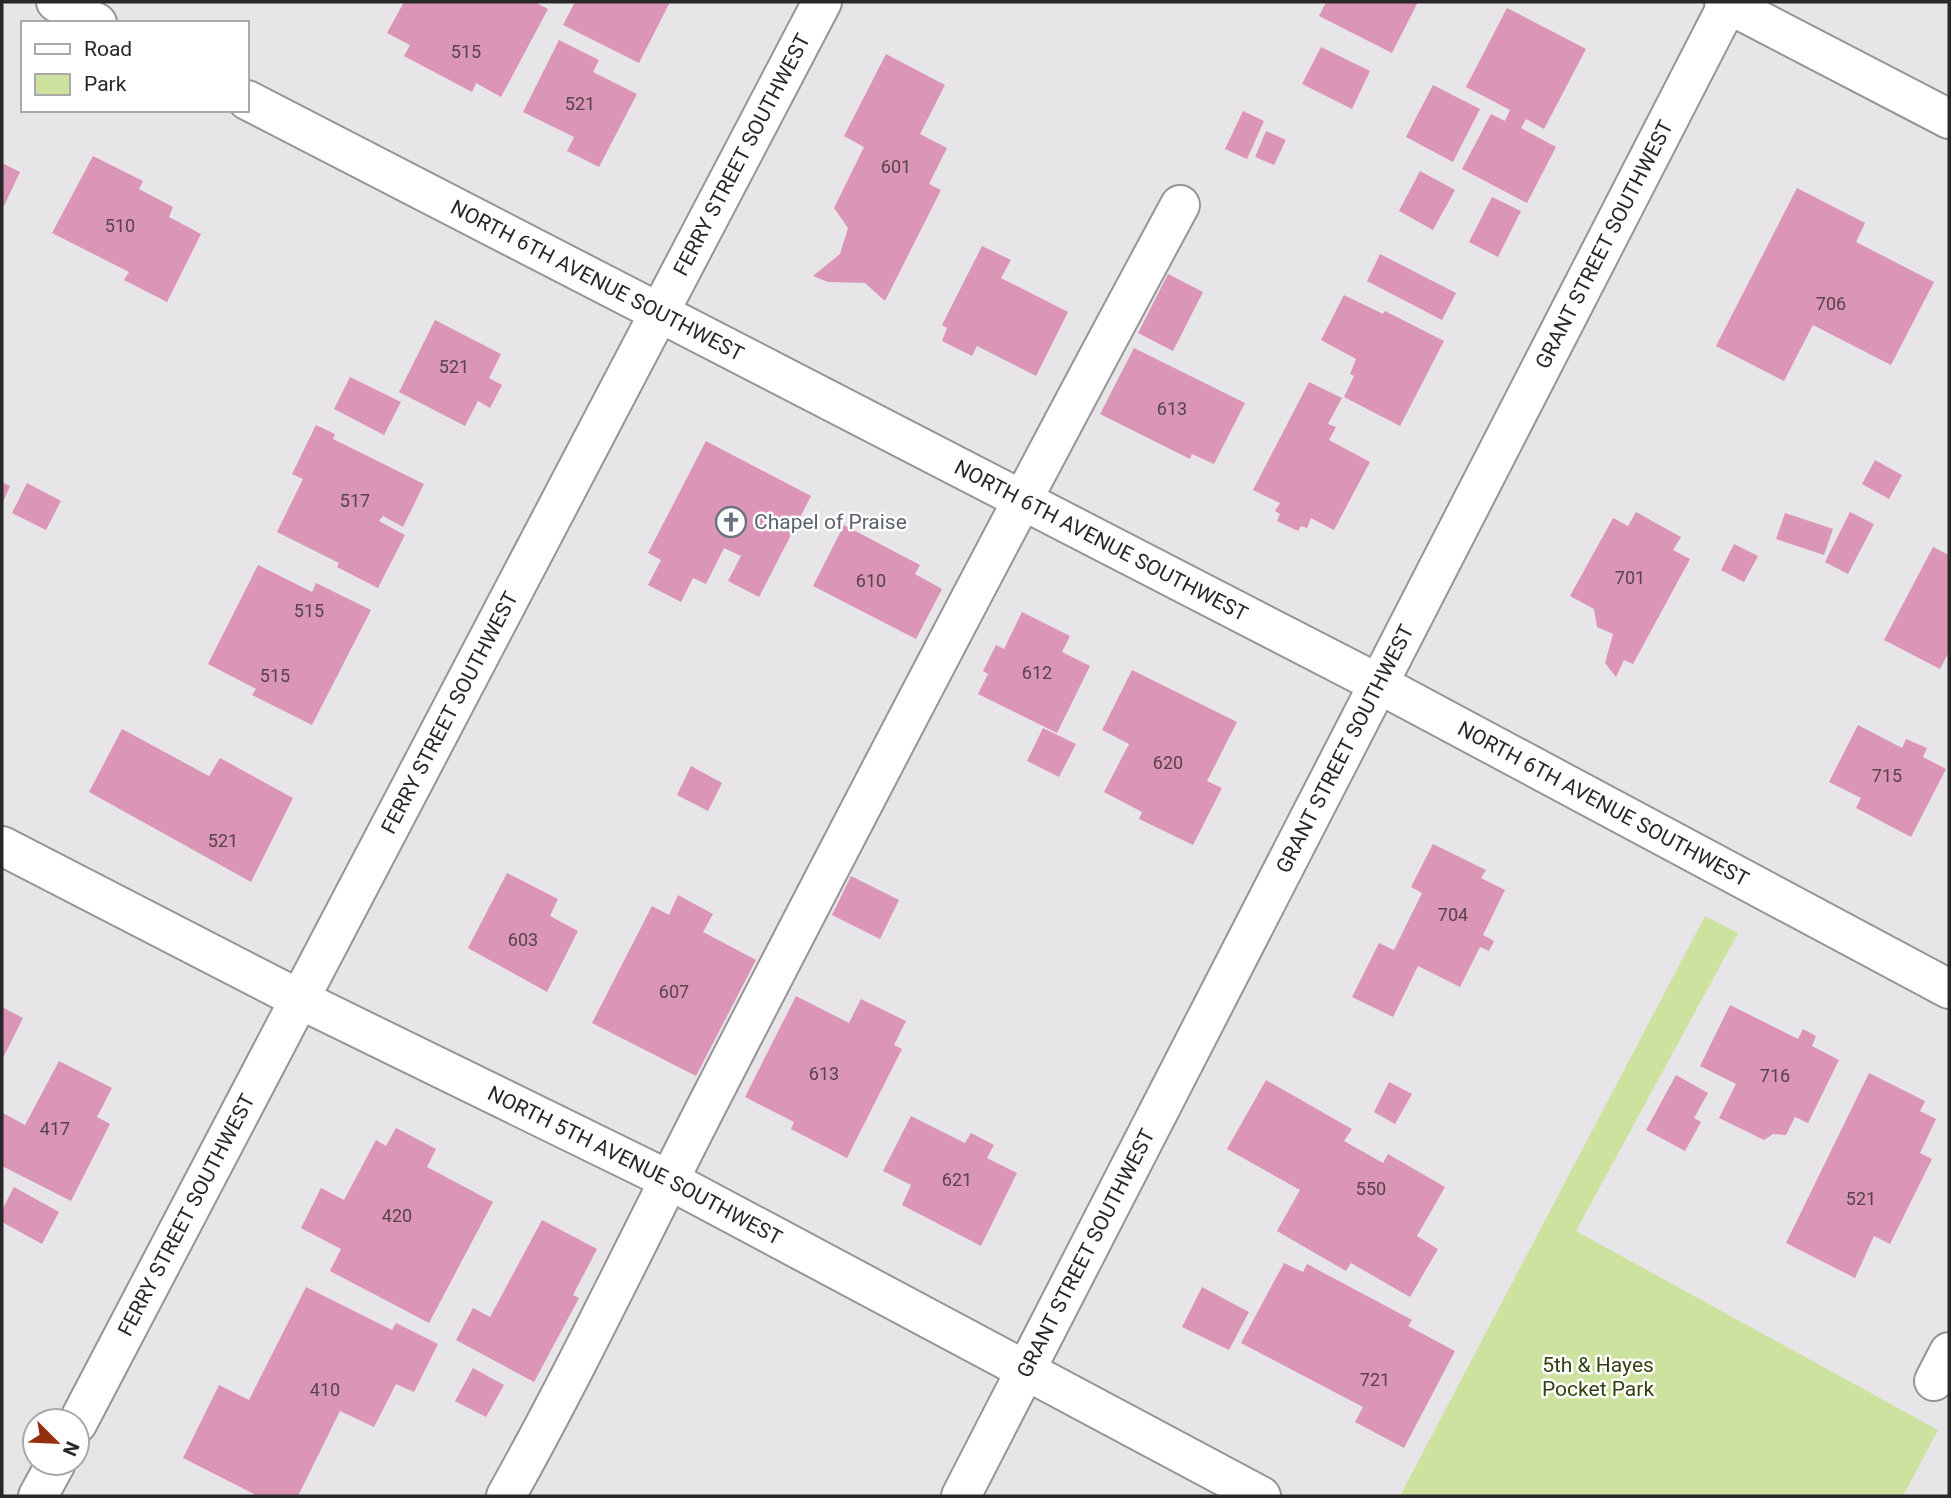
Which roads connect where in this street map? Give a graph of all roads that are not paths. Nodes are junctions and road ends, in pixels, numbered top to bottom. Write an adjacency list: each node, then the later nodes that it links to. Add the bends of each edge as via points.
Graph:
1 (56, 2): 4 (street)
2 (822, 2): 8 (street, FERRY STREET SOUTHWEST)
3 (1727, 2): 6 (street); 10 (street, GRANT STREET SOUTHWEST)
4 (93, 21)
5 (248, 101): 8 (street, NORTH 6TH AVENUE SOUTHWEST)
6 (1949, 119)
7 (1180, 205): 9 (street)
8 (660, 313): 9 (street, NORTH 6TH AVENUE SOUTHWEST); 13 (street, FERRY STREET SOUTHWEST)
9 (1020, 499): 10 (street, NORTH 6TH AVENUE SOUTHWEST); 14 (street)
10 (1377, 683): 12 (street, NORTH 6TH AVENUE SOUTHWEST); 15 (street, GRANT STREET SOUTHWEST)
11 (2, 846): 13 (street, NORTH 5TH AVENUE SOUTHWEST)
12 (1949, 989)
13 (299, 999): 14 (street, NORTH 5TH AVENUE SOUTHWEST); 16 (street, FERRY STREET SOUTHWEST)
14 (668, 1180): 15 (street, NORTH 5TH AVENUE SOUTHWEST); 19 (street, via 574,1374)
15 (1023, 1370): 20 (street, GRANT STREET SOUTHWEST); 21 (street, NORTH 5TH AVENUE SOUTHWEST)
16 (86, 1407)
17 (48, 1477): 18 (street)
18 (38, 1496)
19 (506, 1496)
20 (961, 1496)
21 (1261, 1496)

